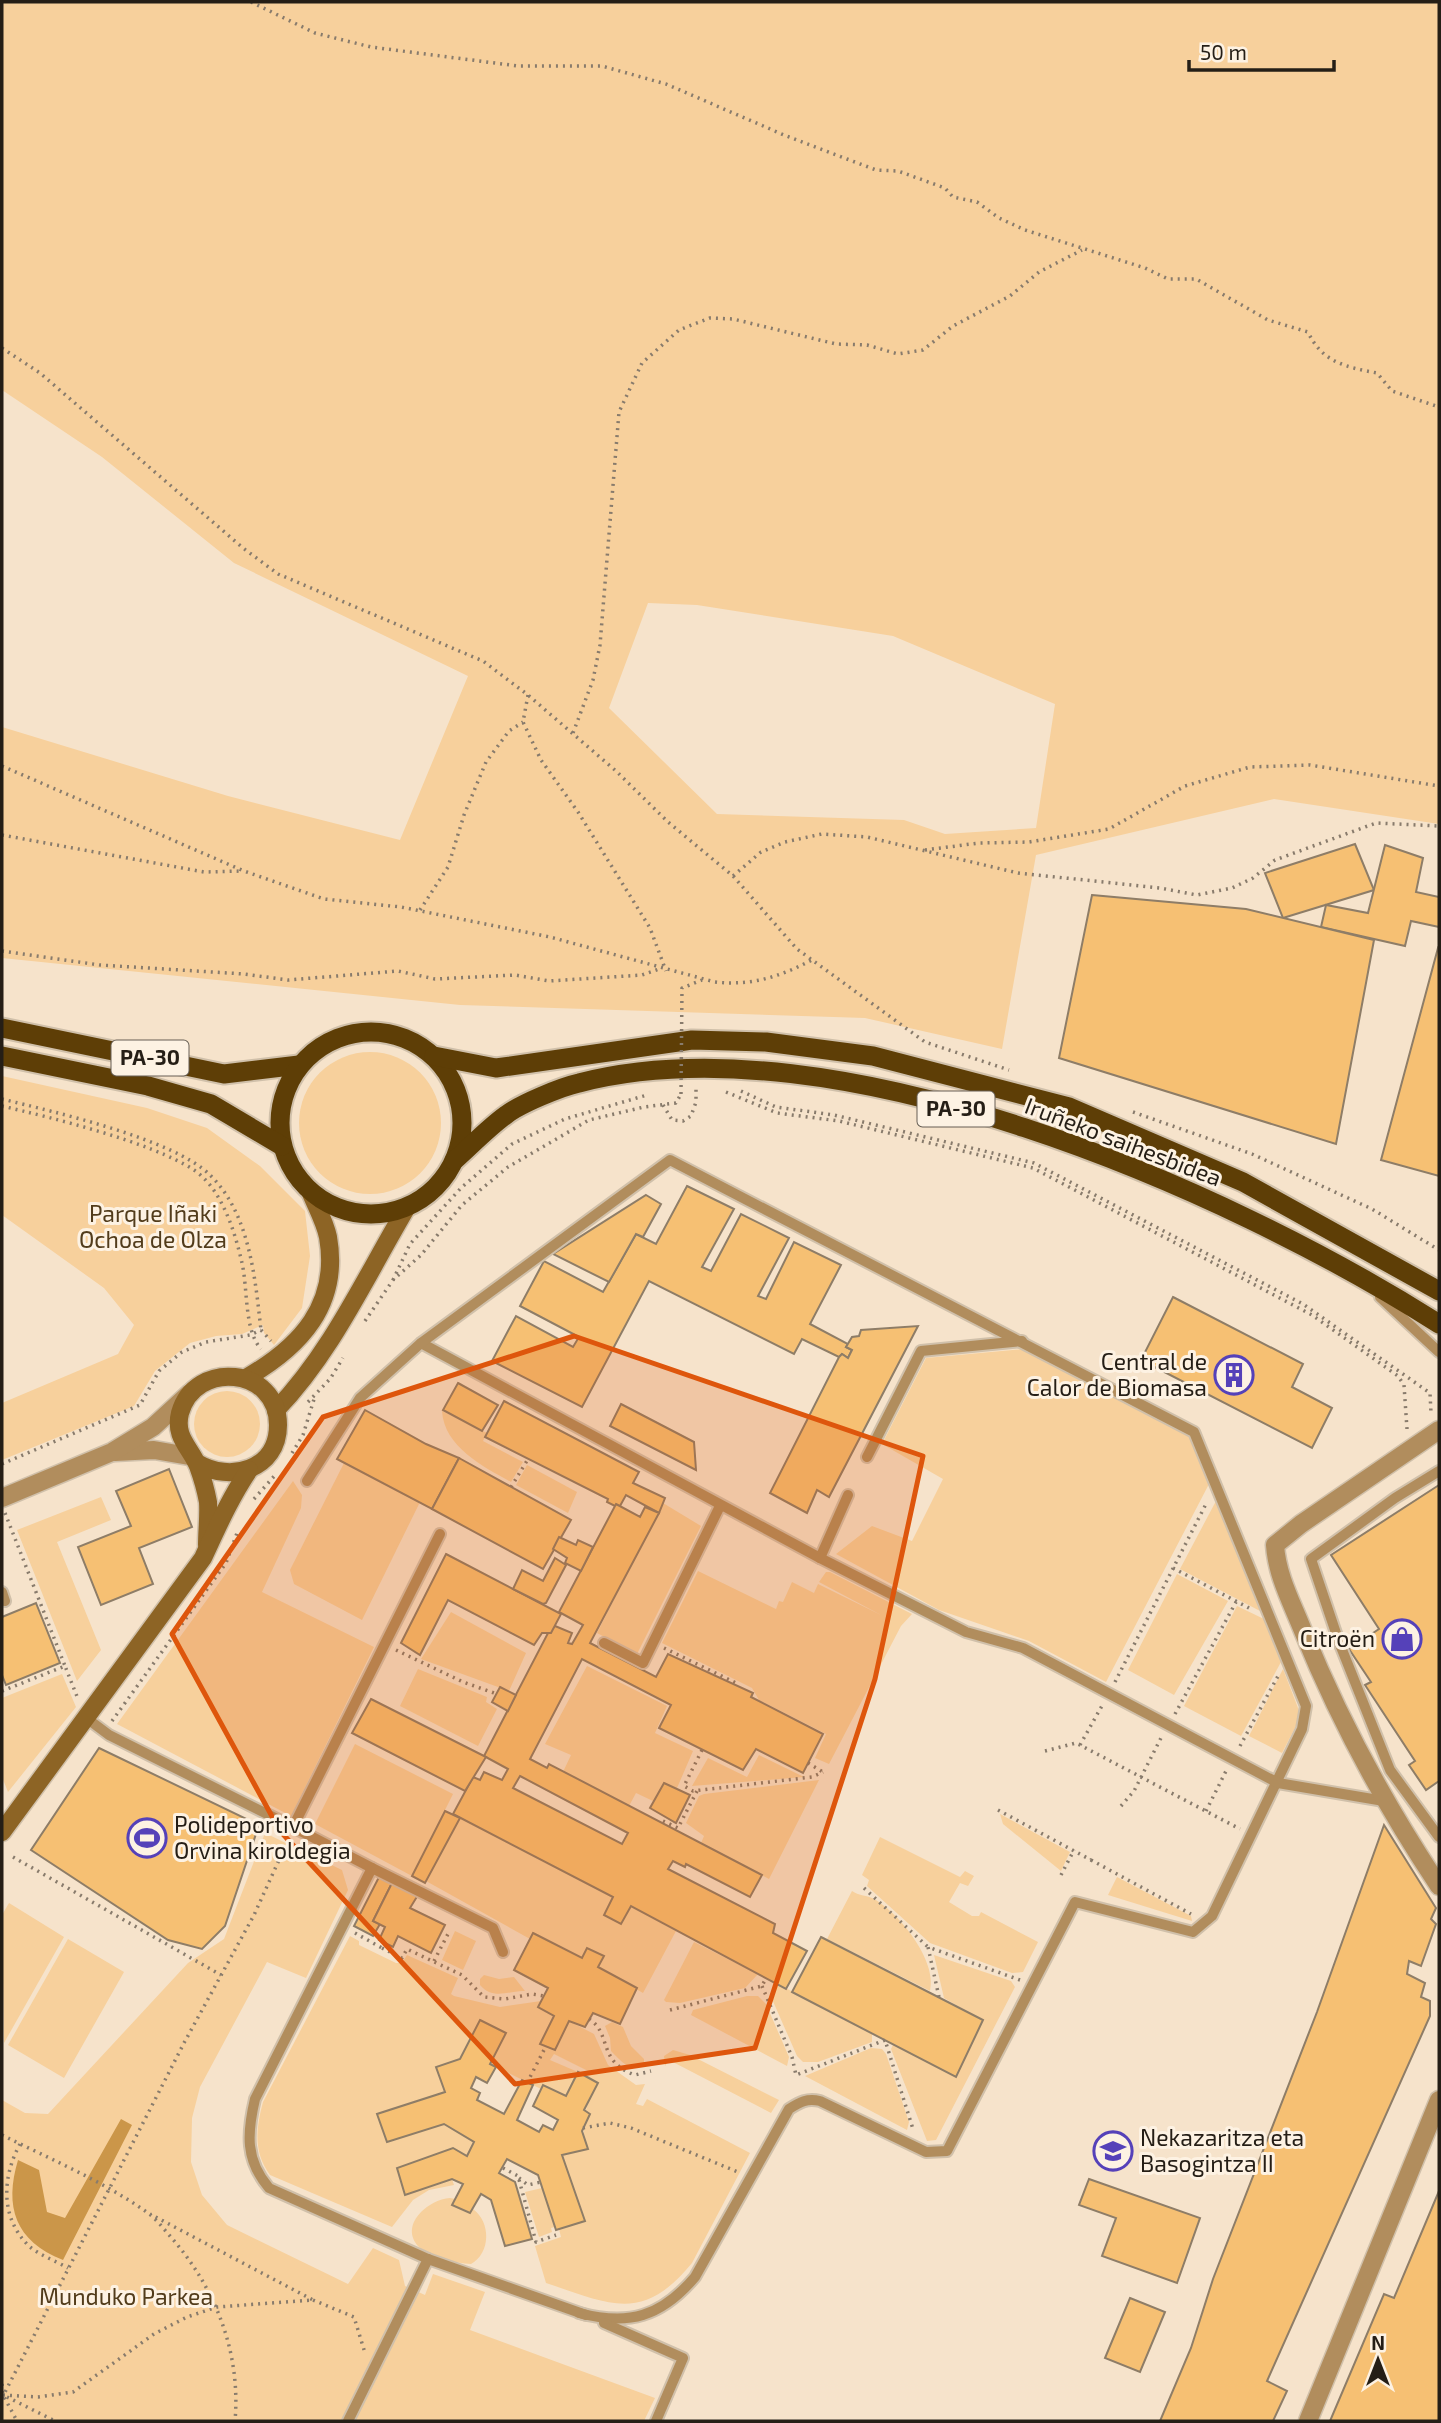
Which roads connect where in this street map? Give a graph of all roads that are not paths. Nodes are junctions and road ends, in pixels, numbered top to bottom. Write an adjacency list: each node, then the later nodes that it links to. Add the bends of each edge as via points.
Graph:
1 (2, 1028): 4 (highway, PA-30, via 224,1074)
2 (2, 1056): 5 (highway, PA-30, via 211,1104)
3 (434, 1056): 4 (highway, PA-30, via 409,1039 380,1031 350,1033 322,1045); 6 (highway, PA-30, via 451,1079 461,1105 462,1134); 10 (highway, Iruñeko saihesbidea / PA-30, via 496,1068 692,1040 766,1042 873,1056 1069,1107 1243,1182)
4 (299, 1065): 5 (highway, PA-30, via 279,1117)
5 (282, 1146): 7 (highway, PA-30, via 292,1171)
6 (454, 1161): 8 (highway, PA-30, via 426,1196); 9 (highway, Iruñeko saihesbidea / PA-30, via 508,1113 578,1083 657,1070 802,1075 898,1092 1066,1142 1245,1215)
7 (310, 1191): 8 (highway, PA-30, via 331,1205 356,1213); 15 (main road, via 327,1236 326,1293 299,1339 273,1363)
8 (407, 1207): 17 (main road, via 338,1328 296,1390)
9 (1363, 1280): 11 (highway, Iruñeko saihesbidea / PA-30); 14 (lane)
10 (1439, 1291)
11 (1439, 1324)
12 (1022, 1341): 13 (lane, via 670,1160); 20 (lane, via 921,1351); 33 (lane, via 1194,1432 1306,1706)
13 (421, 1343): 24 (lane, via 360,1398); 27 (lane)
14 (1439, 1352)
15 (246, 1378): 16 (main road, via 217,1376); 17 (main road, via 270,1396)
16 (192, 1391): 19 (street, via 153,1427); 21 (main road, via 179,1415 179,1430)
17 (276, 1410): 22 (main road, via 277,1438 261,1463)
18 (1435, 1424): 34 (street, via 1409,1453 1276,1545 1282,1579 1334,1706)
19 (112, 1452): 21 (street, via 154,1450); 26 (street)
20 (867, 1457)
21 (193, 1460): 22 (main road, via 222,1474); 29 (main road, via 208,1503)
22 (249, 1470): 29 (main road)
23 (1439, 1471): 36 (lane, via 1311,1559 1390,1770)
24 (307, 1481)
25 (848, 1495): 30 (lane)
26 (2, 1498)
27 (720, 1506): 30 (lane); 31 (lane, via 643,1663)
28 (440, 1534): 37 (lane)
29 (207, 1550): 32 (main road)
30 (820, 1558): 33 (lane, via 966,1632 1023,1648)
31 (604, 1643)
32 (85, 1717): 37 (lane, via 109,1735); 38 (main road)
33 (1278, 1783): 34 (lane); 45 (lane, via 1212,1916 1193,1932 1075,1902 947,2151 926,2152 808,2099 789,2109 686,2288 634,2320)
34 (1384, 1801): 41 (street)
35 (1439, 1814): 36 (lane)
36 (1428, 1821): 39 (lane)
37 (293, 1827): 40 (lane)
38 (2, 1832)
39 (1439, 1837)
40 (372, 1868): 42 (lane, via 493,1928); 44 (lane, via 255,2099 248,2141 257,2174 269,2188)
41 (1439, 1886)
42 (503, 1952)
43 (1439, 2100): 48 (street)
44 (428, 2259): 45 (lane); 46 (lane)
45 (579, 2313): 47 (lane, via 683,2358)
46 (348, 2421)
47 (656, 2421)
48 (1308, 2421)

